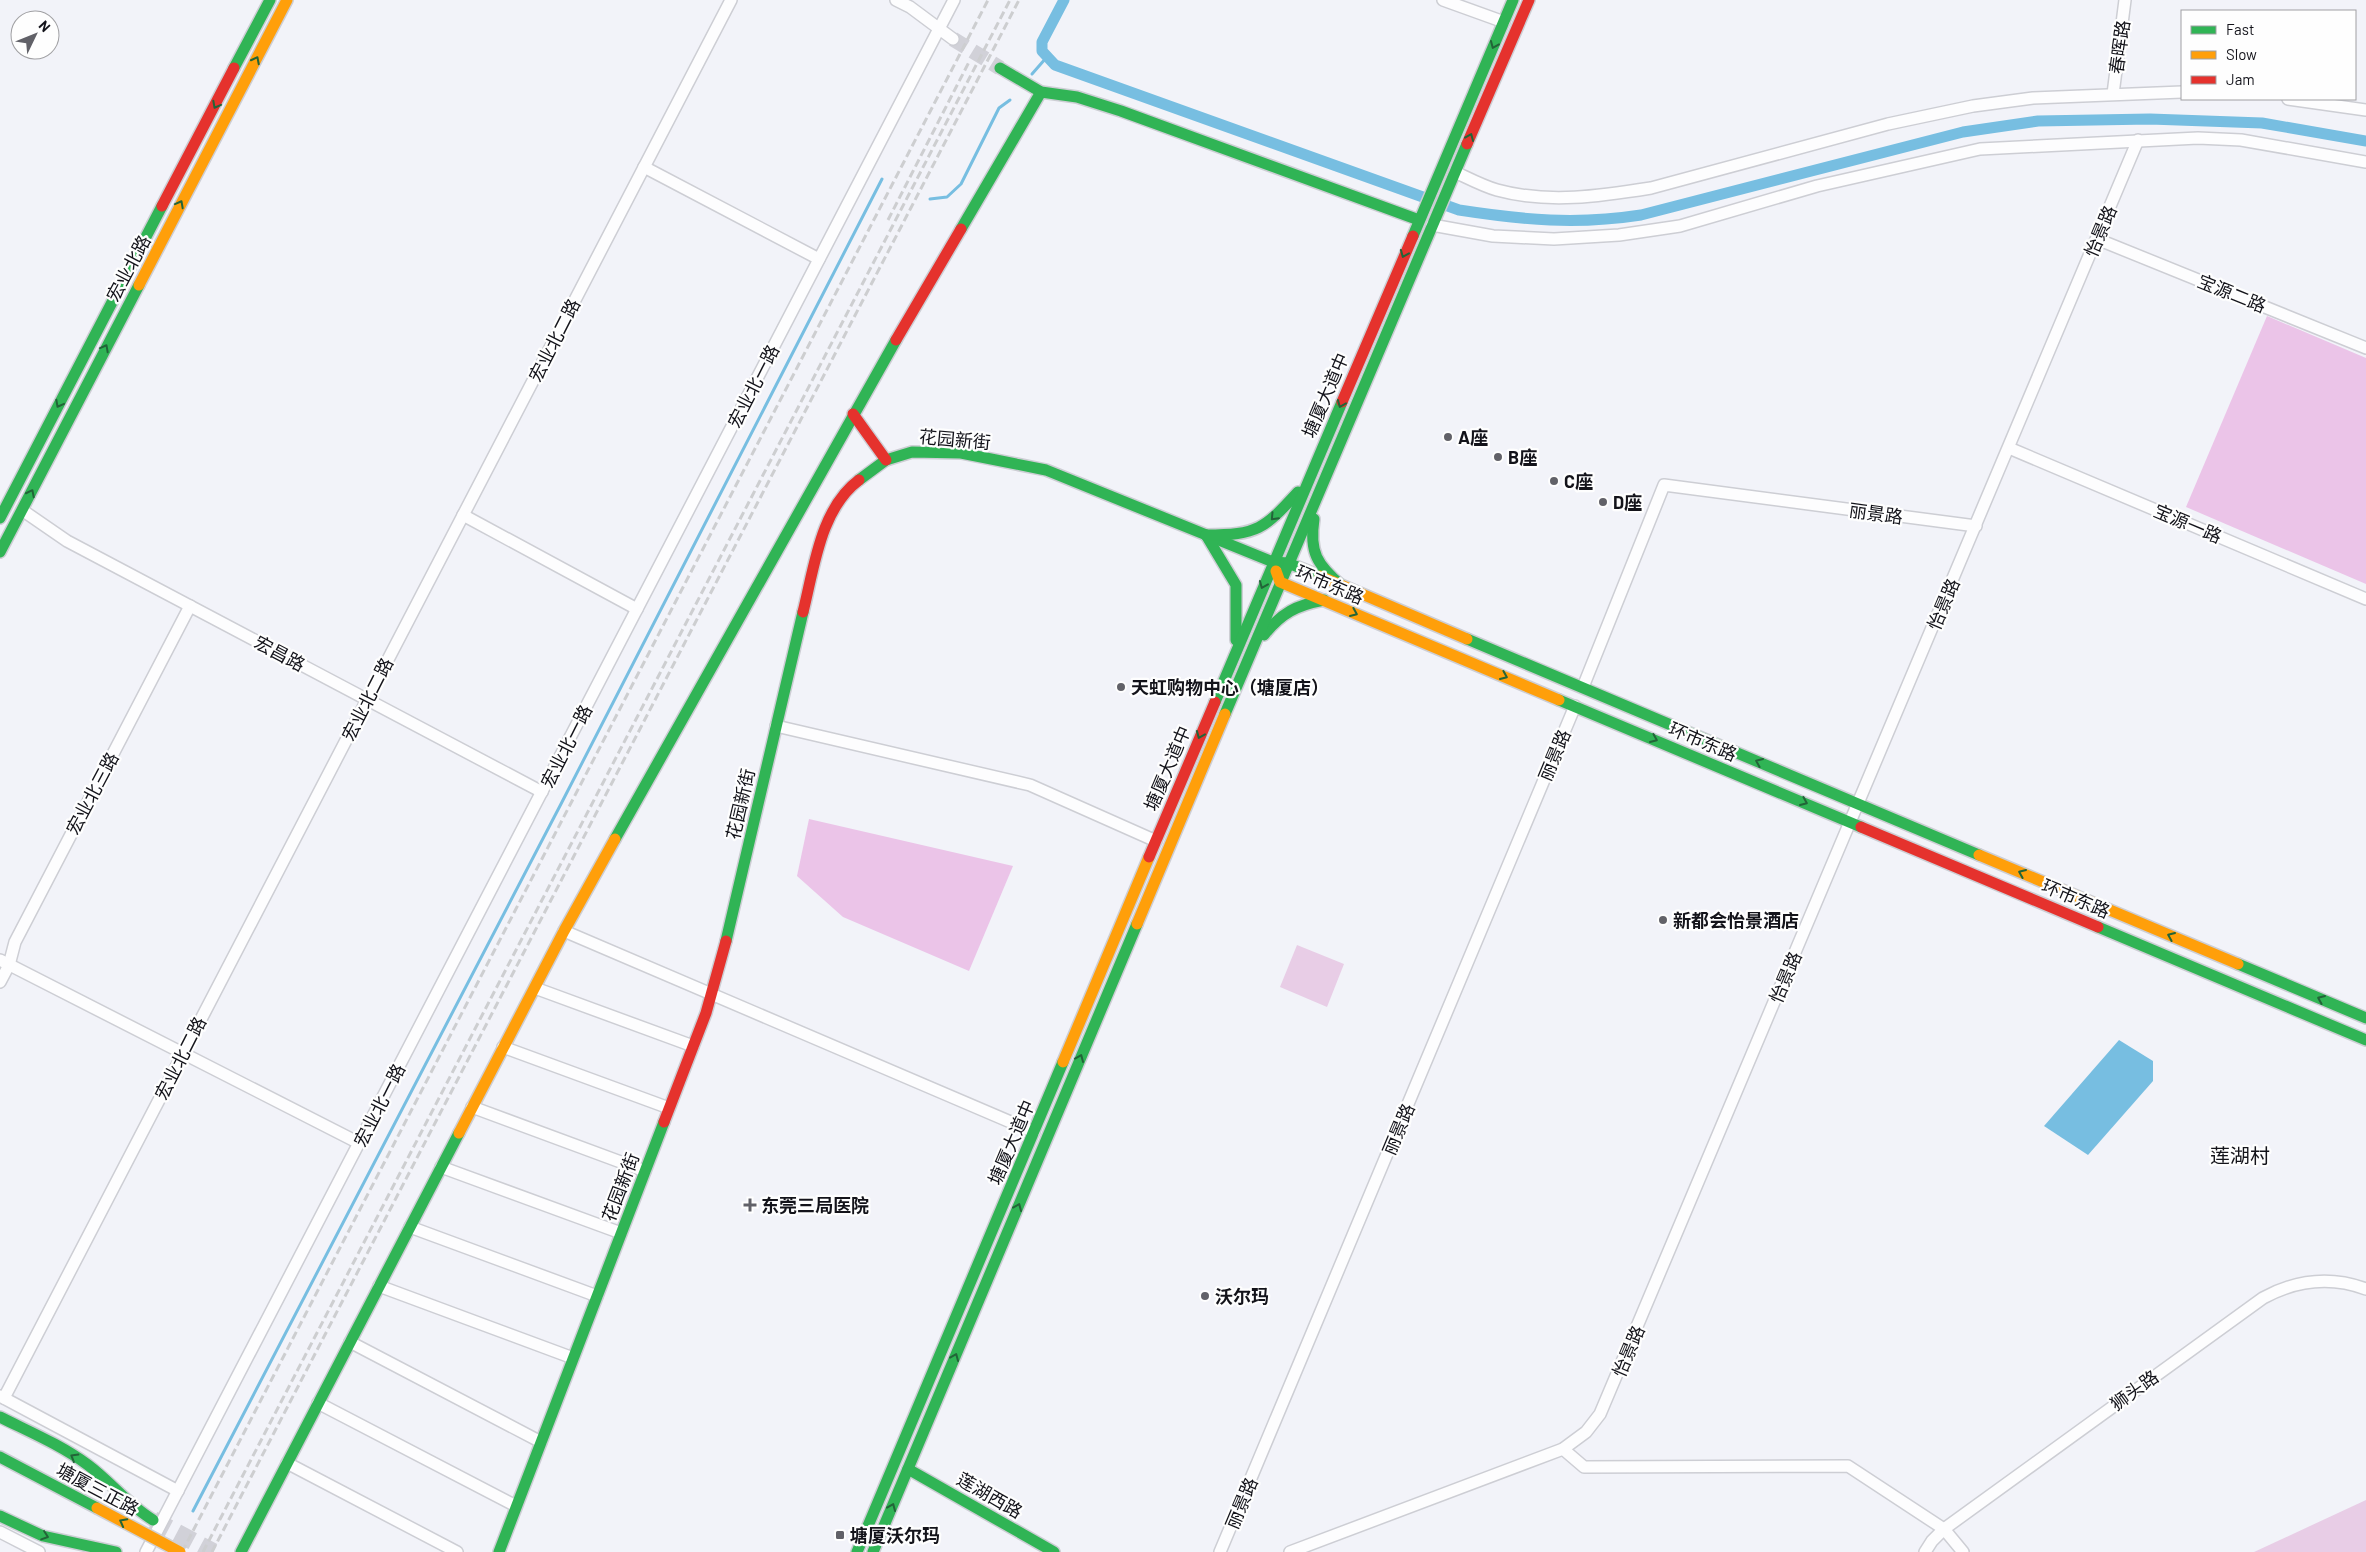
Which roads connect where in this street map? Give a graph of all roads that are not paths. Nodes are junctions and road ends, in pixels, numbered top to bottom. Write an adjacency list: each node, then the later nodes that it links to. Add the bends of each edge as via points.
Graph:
1 (270, 0): 33 (main road, 宏业北路, one-way to 33)
2 (287, 0): 34 (main road, 宏业北路, one-way to 2)
3 (731, 0): 21 (street, 宏业北二路)
4 (896, 0): 11 (street)
5 (954, 0): 11 (street, 宏业北一路)
6 (1443, 0): 10 (street)
7 (1513, 0): 10 (main road, 塘厦大道中)
8 (1529, 0): 22 (main road, 塘厦大道中, one-way to 8)
9 (2125, 0): 16 (street, 春晖路)
10 (1504, 22): 23 (main road, 塘厦大道中, one-way to 23)
11 (939, 28): 12 (street); 26 (street, 宏业北一路)
12 (953, 39)
13 (1000, 68): 14 (main road)
14 (1041, 92): 23 (main road, via 1077,96); 28 (main road)
15 (2181, 92): 16 (street)
16 (2112, 94): 22 (street, via 2033,98 1973,106 1888,124 1652,188 1614,194 1530,197)
17 (2295, 100): 18 (street)
18 (2366, 110)
19 (2138, 140): 20 (street, via 2241,140); 24 (street, via 1980,149 1817,186 1680,226 1619,235 1554,239 1493,236); 25 (street, 怡景路)
20 (2366, 162)
21 (644, 168): 26 (street); 35 (street, 宏业北二路)
22 (1453, 177): 24 (main road, 塘厦大道中)
23 (1421, 214): 31 (main road, 塘厦大道中, one-way to 31)
24 (1434, 220): 32 (main road, 塘厦大道中)
25 (2097, 238): 27 (street, 宝源二路); 29 (street, 怡景路)
26 (819, 259): 47 (street, 宏业北一路)
27 (2366, 348)
28 (853, 414): 30 (main road); 58 (main road)
29 (2009, 448): 37 (street, 怡景路); 44 (street, 宝源一路)
30 (886, 460): 38 (main road, 花园新街, via 912,452 961,453 1046,470); 53 (main road, 花园新街, via 852,485 832,511 821,542)
31 (1308, 482): 38 (main road, one-way to 38, via 1262,528 1246,534); 40 (main road, 塘厦大道中)
32 (1320, 490): 41 (main road, 塘厦大道中); 43 (main road, via 1311,533 1312,548 1322,569)
33 (4, 499): 34 (main road); 36 (main road, 宏业北路)
34 (22, 510): 39 (main road, 宏业北路); 46 (street, 宏昌路, via 67,541)
35 (463, 515): 47 (street); 51 (street, 宏业北二路)
36 (0, 518)
37 (1976, 526): 50 (street, 丽景路, via 1664,485); 55 (street, 怡景路)
38 (1206, 535): 40 (main road, 花园新街); 48 (main road, via 1236,585)
39 (0, 552)
40 (1273, 562): 41 (main road, 环市东路); 42 (main road, 环市东路); 48 (main road, 塘厦大道中, one-way to 48)
41 (1288, 563): 42 (main road, 塘厦大道中); 43 (main road, 环市东路)
42 (1280, 582): 45 (main road, 环市东路); 49 (main road, 塘厦大道中)
43 (1342, 586): 50 (main road, 环市东路)
44 (2366, 598)
45 (1324, 600): 49 (main road, via 1295,606 1280,614); 52 (main road, 环市东路, one-way to 52)
46 (190, 606): 51 (street, 宏昌路); 59 (street, 宏业北三路)
47 (637, 608): 54 (street, 宏业北一路)
48 (1236, 650): 57 (main road, 塘厦大道中, one-way to 57)
49 (1248, 657): 88 (main road, 塘厦大道中, one-way to 49)
50 (1583, 687): 55 (main road, 环市东路, one-way to 50)
51 (367, 699): 54 (street, 宏昌路); 67 (street, 宏业北二路)
52 (1575, 706): 56 (main road, 环市东路, one-way to 56); 108 (street, 丽景路)
53 (776, 726): 57 (street, via 1030,785); 62 (main road, 花园新街, via 733,916)
54 (542, 792): 71 (street, 宏业北一路)
55 (1858, 803): 56 (street, 怡景路); 63 (main road, 环市东路, one-way to 55)
56 (1850, 822): 64 (main road, 环市东路); 85 (street, 怡景路, via 1600,1414 1586,1432)
57 (1156, 841): 70 (main road, 塘厦大道中)
58 (564, 931): 61 (main road); 62 (street)
59 (4, 963): 60 (street, 宏业北三路); 67 (street)
60 (0, 982)
61 (535, 988): 65 (street); 66 (main road)
62 (711, 994): 65 (main road, 花园新街); 70 (street)
63 (2366, 1018)
64 (2366, 1040)
65 (693, 1046): 69 (main road, 花园新街)
66 (504, 1048): 68 (main road); 69 (street)
67 (183, 1053): 71 (street); 81 (street, 宏业北二路)
68 (472, 1107): 72 (main road); 73 (street)
69 (669, 1108): 73 (main road, 花园新街)
70 (1034, 1132): 105 (main road, 塘厦大道中)
71 (359, 1143): 90 (street, 宏业北一路)
72 (441, 1167): 74 (main road); 75 (street)
73 (645, 1171): 75 (main road, 花园新街)
74 (410, 1227): 76 (main road); 78 (street)
75 (621, 1233): 78 (main road, 花园新街)
76 (379, 1286): 79 (main road); 80 (street)
77 (2366, 1289): 95 (street, 狮头路, via 2334,1281 2309,1282 2285,1287 2263,1298)
78 (597, 1296): 80 (main road, 花园新街)
79 (350, 1342): 82 (main road); 84 (street)
80 (573, 1358): 84 (main road, 花园新街)
81 (2, 1397): 90 (street)
82 (318, 1403): 87 (main road); 91 (street)
83 (0, 1417): 94 (main road, one-way to 83, via 133,1508 75,1456)
84 (541, 1442): 91 (main road, 花园新街)
85 (1563, 1449): 95 (street, via 1584,1467 1848,1466); 109 (street, 怡景路)
86 (0, 1457): 92 (main road, 塘厦三正路)
87 (287, 1463): 102 (main road); 103 (street)
88 (908, 1469): 106 (main road, 塘厦大道中, one-way to 88); 107 (main road, 莲湖西路)
89 (0, 1470): 92 (main road, 塘厦三正路)
90 (178, 1491): 99 (street, 宏业北一路)
91 (516, 1506): 104 (main road, 花园新街)
92 (94, 1512): 100 (main road, 塘厦三正路); 101 (main road, 塘厦三正路, one-way to 92, bridge)
93 (0, 1516): 98 (main road, one-way to 98, via 43,1536)
94 (153, 1520)
95 (1944, 1529): 110 (street, 狮头路); 111 (street)
96 (0, 1532): 97 (street)
97 (39, 1552)
98 (116, 1552)
99 (146, 1552)
100 (158, 1552)
101 (180, 1552)
102 (241, 1552)
103 (456, 1552)
104 (499, 1552)
105 (857, 1552)
106 (873, 1552)
107 (1054, 1552)
108 (1220, 1552)
109 (1290, 1552)
110 (1925, 1552)
111 (1963, 1552)

